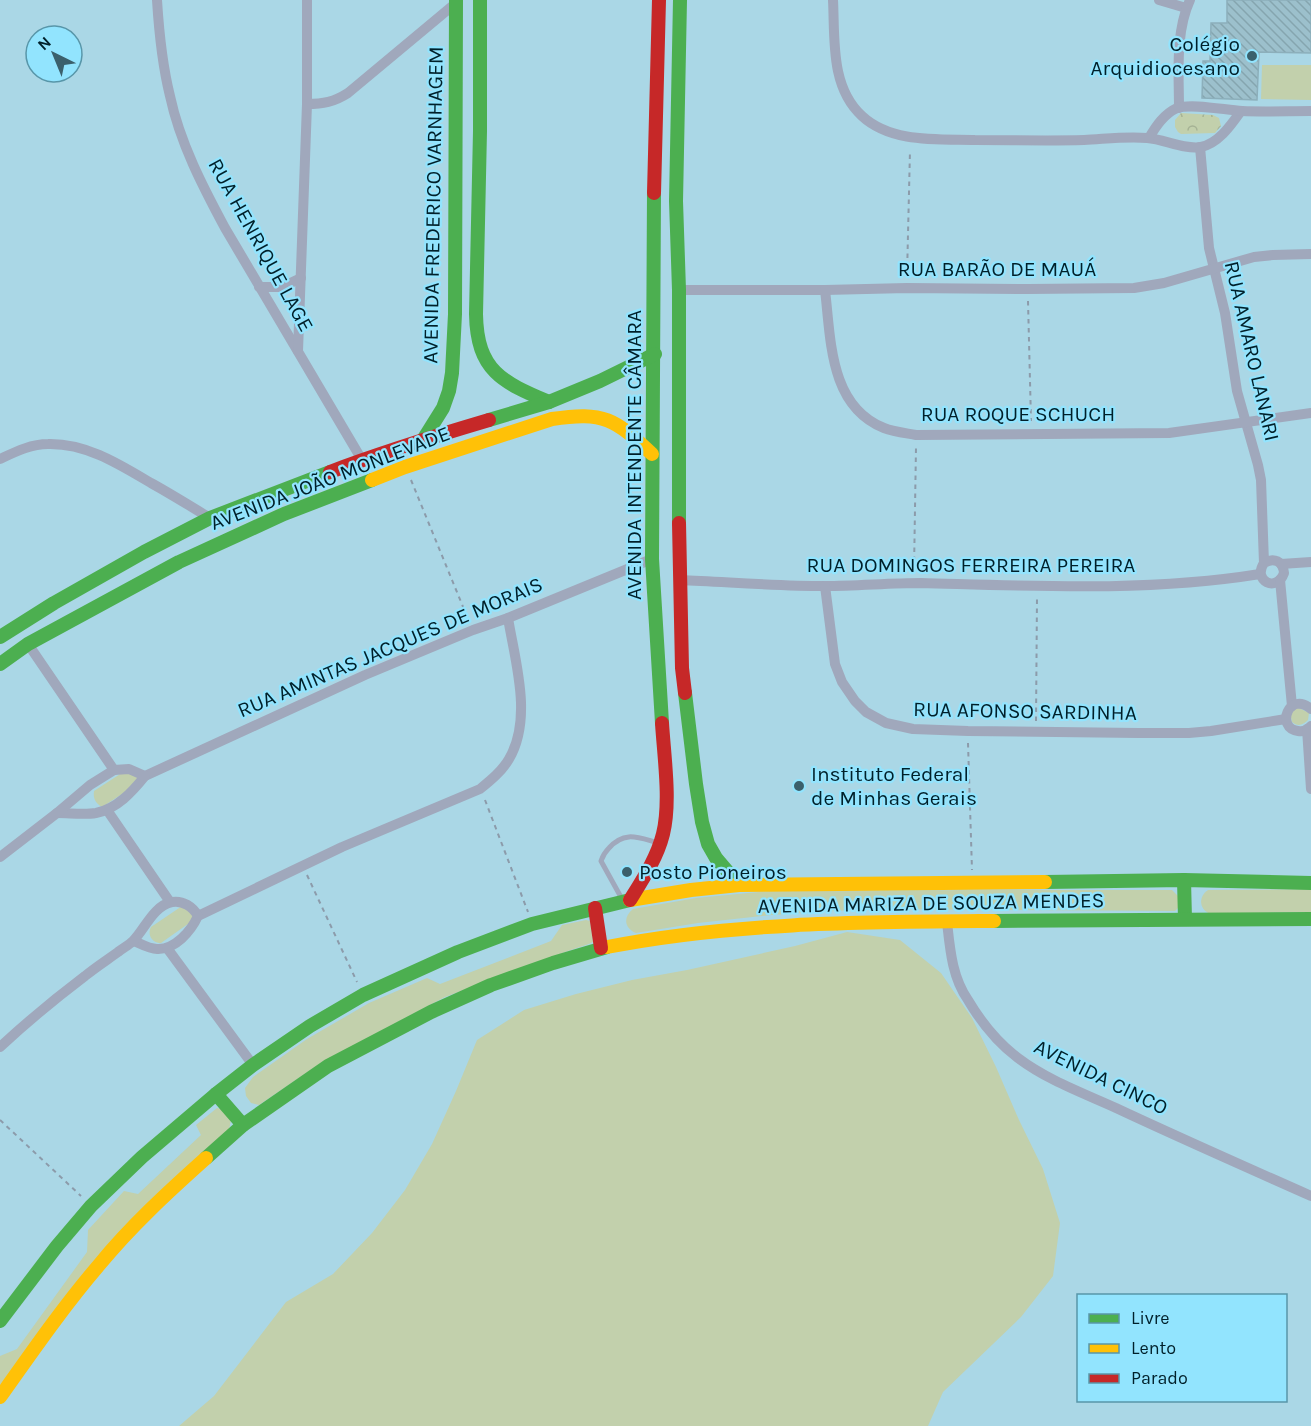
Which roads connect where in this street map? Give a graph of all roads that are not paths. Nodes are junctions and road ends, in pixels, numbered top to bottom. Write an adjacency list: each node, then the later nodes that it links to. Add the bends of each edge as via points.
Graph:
1 (157, 0): 21 (street, RUA HENRIQUE LAGE, via 164,67 178,125 207,195)
2 (307, 0): 10 (street)
3 (480, 0): 25 (main road)
4 (659, 0): 16 (main road, AVENIDA INTENDENTE CÂMARA)
5 (680, 0): 17 (main road, AVENIDA INTENDENTE CÂMARA)
6 (833, 0): 14 (street, via 840,80 853,106 886,131 910,138)
7 (1159, 0): 9 (street)
8 (456, 2): 10 (street, via 338,100); 24 (main road, AVENIDA FREDERICO VARNHAGEM)
9 (1188, 4): 11 (street, via 1181,37)
10 (307, 105): 20 (street)
11 (1179, 108): 12 (street); 14 (street, via 1164,117)
12 (1241, 111): 13 (street); 15 (street, via 1217,138)
13 (1311, 111)
14 (1149, 138): 15 (street)
15 (1200, 147): 19 (street, RUA AMARO LANARI)
16 (654, 201): 17 (main road); 27 (main road, AVENIDA INTENDENTE CÂMARA)
17 (676, 201): 22 (main road, AVENIDA INTENDENTE CÂMARA)
18 (1311, 254): 19 (street, RUA BARÃO DE MAUÁ, via 1254,257)
19 (1214, 269): 23 (street, RUA BARÃO DE MAUÁ, via 1134,288); 31 (street, RUA AMARO LANARI)
20 (301, 278): 21 (street, via 282,287); 26 (street)
21 (259, 287): 26 (street, RUA HENRIQUE LAGE)
22 (679, 290): 23 (street, RUA BARÃO DE MAUÁ); 38 (main road, AVENIDA INTENDENTE CÂMARA)
23 (825, 290): 31 (street, RUA ROQUE SCHUCH, via 842,388 859,410 885,428 916,435 1169,432)
24 (455, 314): 25 (main road); 32 (main road, AVENIDA FREDERICO VARNHAGEM, via 449,391)
25 (476, 315): 28 (main road, via 480,348 490,368 514,387)
26 (298, 351): 35 (street, RUA HENRIQUE LAGE)
27 (654, 354): 28 (main road, AVENIDA JOÃO MONLEVADE); 33 (main road, AVENIDA INTENDENTE CÂMARA)
28 (549, 402): 30 (main road); 32 (main road, AVENIDA JOÃO MONLEVADE)
29 (1311, 412): 31 (street, RUA ROQUE SCHUCH)
30 (552, 419): 33 (main road, AVENIDA JOÃO MONLEVADE, via 585,414 600,417 618,424); 39 (main road, AVENIDA JOÃO MONLEVADE, via 405,467)
31 (1245, 422): 43 (street, RUA AMARO LANARI, via 1261,480)
32 (423, 440): 35 (main road, AVENIDA JOÃO MONLEVADE)
33 (652, 454): 37 (main road, AVENIDA INTENDENTE CÂMARA)
34 (0, 459): 40 (street, via 46,444 73,445 124,467)
35 (362, 460): 36 (main road, AVENIDA JOÃO MONLEVADE)
36 (279, 492): 39 (main road, via 277,505); 40 (main road, AVENIDA JOÃO MONLEVADE)
37 (651, 494): 38 (main road); 41 (main road, AVENIDA INTENDENTE CÂMARA)
38 (678, 494): 46 (main road, AVENIDA INTENDENTE CÂMARA)
39 (284, 514): 51 (main road, AVENIDA JOÃO MONLEVADE, via 179,562)
40 (210, 518): 50 (main road, AVENIDA JOÃO MONLEVADE)
41 (652, 559): 49 (street, RUA AMINTAS JACQUES DE MORAIS); 54 (main road, AVENIDA INTENDENTE CÂMARA)
42 (1311, 562): 44 (street)
43 (1264, 563): 44 (street, via 1273,560); 45 (street)
44 (1281, 564): 47 (street, via 1284,573)
45 (1260, 574): 47 (street, via 1268,583); 48 (street, RUA DOMINGOS FERREIRA PEREIRA, via 1180,584)
46 (681, 580): 48 (street, RUA DOMINGOS FERREIRA PEREIRA); 53 (main road, AVENIDA INTENDENTE CÂMARA)
47 (1280, 580): 55 (street)
48 (825, 586): 57 (street, RUA AFONSO SARDINHA, via 835,664 842,682 866,712 899,727 1189,733)
49 (508, 618): 60 (street, RUA AMINTAS JACQUES DE MORAIS, via 365,675); 72 (street, via 521,692 520,733 509,759 494,777 480,789 342,847)
50 (0, 637)
51 (28, 644): 52 (main road, AVENIDA JOÃO MONLEVADE); 59 (street)
52 (0, 664)
53 (682, 668): 54 (main road); 68 (main road, AVENIDA INTENDENTE CÂMARA, via 702,822 716,858)
54 (659, 669): 64 (main road, AVENIDA INTENDENTE CÂMARA, via 666,792)
55 (1292, 706): 56 (street, via 1304,704); 57 (street)
56 (1311, 709)
57 (1286, 719): 58 (street, via 1294,730)
58 (1309, 728): 61 (street)
59 (114, 770): 60 (street, via 129,769); 63 (street)
60 (146, 776): 62 (street, RUA AMINTAS JACQUES DE MORAIS)
61 (1311, 789)
62 (107, 810): 63 (street, via 94,814); 70 (street)
63 (57, 813): 65 (street)
64 (660, 844): 69 (main road, AVENIDA INTENDENTE CÂMARA, via 646,875); 69 (lane, via 624,837 603,854 601,861)
65 (0, 857)
66 (1184, 880): 67 (main road, AVENIDA MARIZA DE SOUZA MENDES); 68 (main road, AVENIDA MARIZA DE SOUZA MENDES); 73 (main road)
67 (1311, 883)
68 (739, 885): 69 (main road, AVENIDA MARIZA DE SOUZA MENDES)
69 (627, 901): 71 (main road, AVENIDA MARIZA DE SOUZA MENDES)
70 (170, 902): 72 (street, via 187,904); 76 (street, via 154,914)
71 (595, 908): 78 (main road); 80 (main road, AVENIDA MARIZA DE SOUZA MENDES, via 532,924 363,995)
72 (198, 916): 77 (street, via 193,926)
73 (1185, 919): 74 (main road, AVENIDA MARIZA DE SOUZA MENDES); 75 (main road, AVENIDA MARIZA DE SOUZA MENDES)
74 (1311, 920)
75 (946, 922): 78 (main road, AVENIDA MARIZA DE SOUZA MENDES, via 754,927); 83 (street, AVENIDA CINCO, via 953,968 966,999 990,1032 1020,1059 1055,1080)
76 (134, 941): 77 (street, via 153,949); 79 (street, via 86,975)
77 (167, 948): 80 (street)
78 (601, 948): 82 (main road, AVENIDA MARIZA DE SOUZA MENDES, via 491,985 431,1012 328,1066)
79 (0, 1047)
80 (253, 1065): 81 (main road, AVENIDA MARIZA DE SOUZA MENDES)
81 (216, 1094): 82 (main road); 84 (main road, AVENIDA MARIZA DE SOUZA MENDES, via 91,1206)
82 (243, 1125): 85 (main road, AVENIDA MARIZA DE SOUZA MENDES, via 154,1204 99,1264)
83 (1311, 1196)
84 (0, 1321)
85 (0, 1397)

